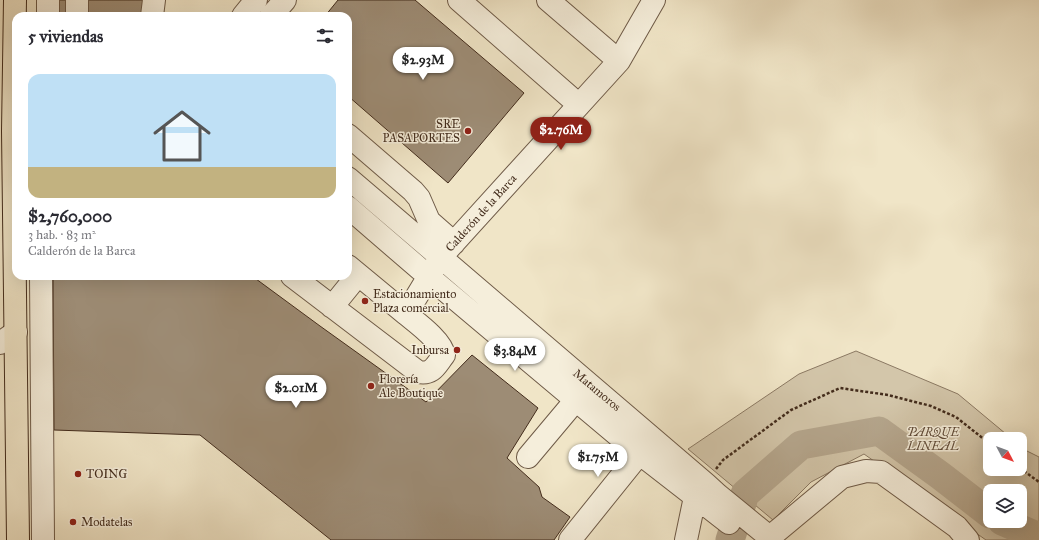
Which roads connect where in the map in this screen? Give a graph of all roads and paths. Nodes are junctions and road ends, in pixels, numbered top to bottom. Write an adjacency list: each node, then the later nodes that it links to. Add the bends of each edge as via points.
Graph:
1 (15, 0): 10 (main road)
2 (48, 0): 11 (street)
3 (77, 0): 12 (street)
4 (154, 0): 13 (street)
5 (256, 0): 14 (street)
6 (285, 0): 15 (street)
7 (460, 0): 20 (street)
8 (548, 0): 18 (street)
9 (654, 0): 18 (street, Calderón de la Barca)
10 (14, 12)
11 (48, 12)
12 (77, 12)
13 (152, 12)
14 (246, 12)
15 (274, 12)
16 (12, 31): 17 (main road)
17 (10, 51): 19 (main road)
18 (619, 61): 20 (street, Calderón de la Barca)
19 (10, 77): 21 (main road)
20 (579, 105): 26 (street, Calderón de la Barca)
21 (12, 113)
22 (352, 139): 26 (street, via 419,198 429,221)
23 (352, 181): 26 (street, Matamoros)
24 (352, 210): 28 (street, Matamoros)
25 (12, 249): 34 (main road)
26 (447, 250): 28 (street, Calderón de la Barca); 37 (street, Matamoros)
27 (353, 271): 33 (street)
28 (428, 276): 33 (street, Calderón de la Barca); 35 (street, Matamoros)
29 (41, 280): 44 (street)
30 (297, 280): 32 (street)
31 (348, 280): 32 (street)
32 (332, 307): 33 (street, via 418,372 430,372 444,355 444,349)
33 (406, 314)
34 (8, 338): 43 (main road)
35 (576, 401): 37 (street, Matamoros); 38 (street)
36 (983, 438): 41 (path, via 956,417 931,406 888,395 840,388 791,410 723,460)
37 (645, 445): 41 (street, Matamoros); 45 (street)
38 (528, 457)
39 (1027, 473): 40 (path)
40 (1039, 482)
41 (707, 495): 42 (street, Matamoros); 46 (street)
42 (759, 536): 47 (street, via 842,477 866,471 881,472 958,527)
43 (18, 540)
44 (43, 540)
45 (570, 540)
46 (686, 540)
47 (968, 540)

